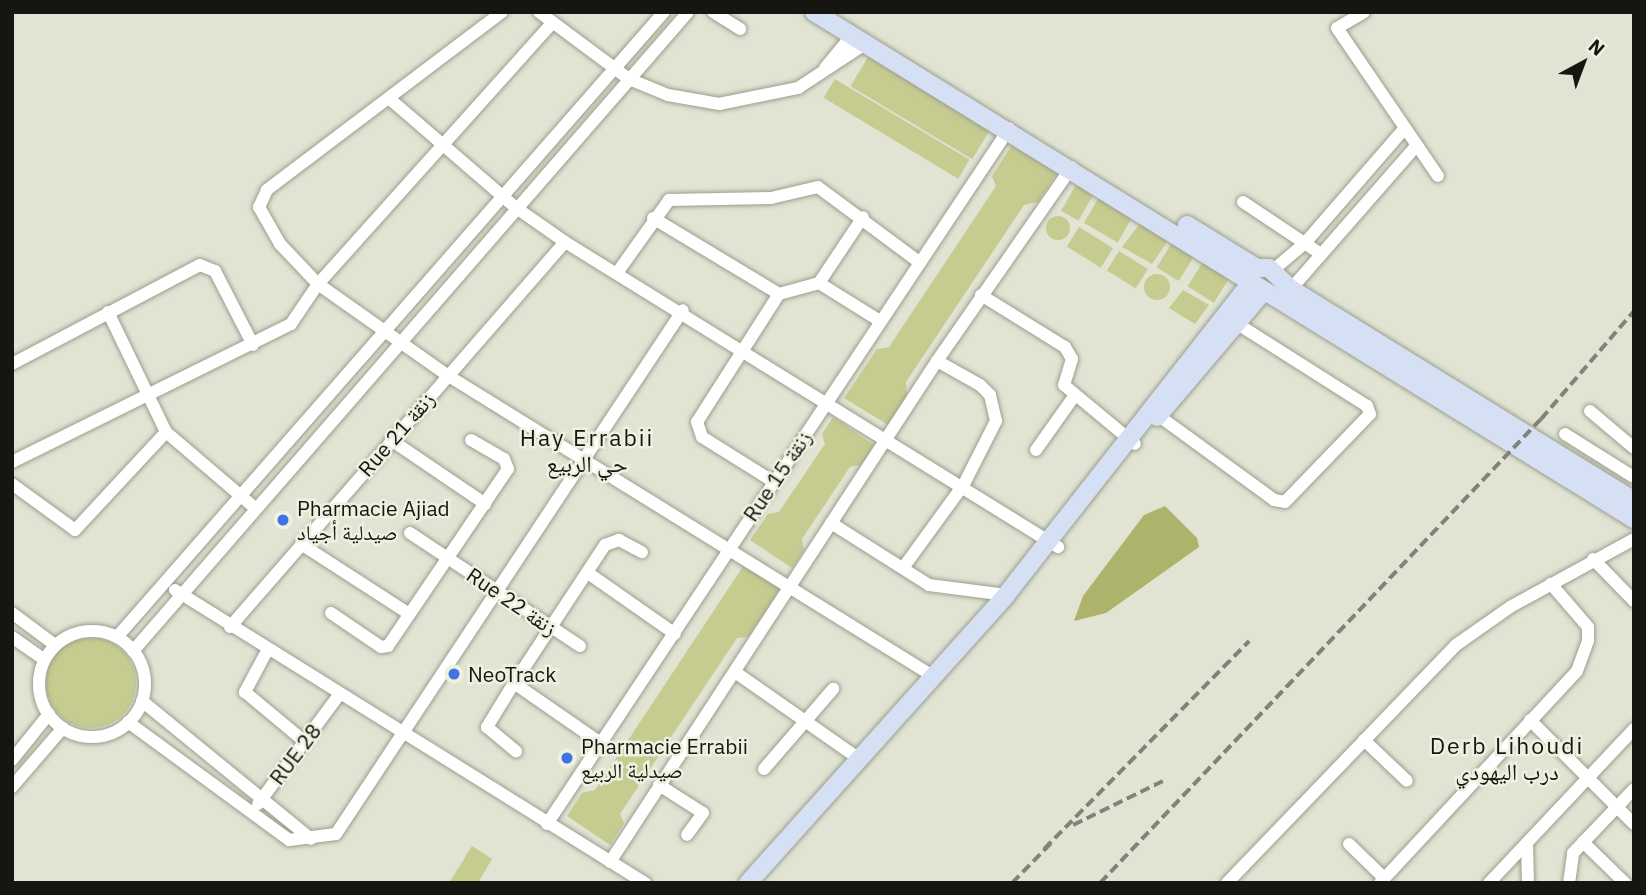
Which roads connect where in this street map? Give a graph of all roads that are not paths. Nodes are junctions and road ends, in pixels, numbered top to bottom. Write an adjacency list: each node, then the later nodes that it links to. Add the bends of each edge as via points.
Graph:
1 (502, 12): 14 (street)
2 (539, 12): 9 (street)
3 (664, 12): 12 (street)
4 (688, 12): 13 (street)
5 (713, 12): 10 (street)
6 (814, 12): 11 (main road)
7 (833, 12): 31 (main road)
8 (1364, 12): 15 (street, via 1337,28)
9 (552, 23): 12 (street); 17 (street)
10 (740, 29)
11 (858, 40): 13 (street, via 821,74 772,97 719,104 668,95); 16 (main road)
12 (613, 68): 13 (street); 21 (street)
13 (629, 79): 23 (street)
14 (391, 100): 17 (street); 33 (street, via 261,198 264,219 280,244)
15 (1405, 128): 18 (street); 27 (street)
16 (1009, 129): 19 (main road); 29 (street, Rue 15 زنقة)
17 (440, 144): 21 (street); 33 (street)
18 (1416, 145): 20 (street); 28 (street)
19 (1072, 167): 31 (main road); 36 (street)
20 (1438, 176)
21 (502, 196): 23 (street); 42 (street)
22 (1243, 202): 27 (street)
23 (515, 207): 26 (street); 43 (street)
24 (863, 217): 25 (street, via 818,187 758,199 682,197 661,206); 29 (street); 32 (street)
25 (653, 218): 30 (street); 35 (street)
26 (565, 242): 30 (street); 48 (street, Rue 21 زنقة)
27 (1305, 243): 28 (street); 31 (street)
28 (1321, 254): 34 (street)
29 (919, 262): 40 (street, Rue 15 زنقة)
30 (617, 273): 37 (street)
31 (1262, 280): 34 (main road); 39 (main road); 41 (main road); 72 (main road)
32 (820, 283): 35 (street); 40 (street)
33 (318, 284): 42 (street); 44 (street, via 291,324)
34 (1292, 289): 69 (main road)
35 (779, 294): 45 (street)
36 (981, 295): 46 (street); 50 (street, via 1069,352 1064,385)
37 (683, 310): 45 (street); 62 (street)
38 (108, 312): 44 (street, via 200,265 222,282); 47 (street); 49 (street)
39 (1224, 314): 41 (street); 59 (main road)
40 (880, 321): 51 (street, Rue 15 زنقة)
41 (1240, 326): 53 (main road); 53 (street, via 1367,406 1370,414 1285,502 1274,500)
42 (380, 330): 43 (street); 68 (street)
43 (399, 343): 48 (street); 71 (street)
44 (253, 345): 49 (street)
45 (745, 349): 51 (street); 65 (street, via 698,430)
46 (937, 361): 56 (street); 67 (street, via 980,385 994,406 991,439)
47 (12, 364)
48 (447, 375): 57 (street, Rue 21 زنقة); 62 (street)
49 (149, 393): 54 (street); 63 (street)
50 (1073, 398): 59 (street); 61 (street)
51 (827, 402): 56 (street); 65 (street, Rue 15 زنقة)
52 (1590, 411): 60 (street)
53 (1158, 416): 59 (main road)
54 (166, 432): 66 (street, via 75,530); 68 (street)
55 (1565, 434): 64 (street)
56 (887, 438): 67 (street); 73 (street)
57 (391, 440): 70 (street); 77 (street, Rue 21 زنقة)
58 (471, 440): 70 (street, via 508,466)
59 (1131, 441): 76 (main road)
60 (1634, 448)
61 (1036, 450)
62 (585, 461): 78 (street); 87 (street)
63 (12, 462)
64 (1633, 474)
65 (774, 482): 78 (street, Rue 15 زنقة)
66 (12, 484)
67 (964, 484): 76 (street); 82 (street)
68 (241, 496): 71 (street); 84 (street)
69 (1634, 501)
70 (485, 504): 80 (street)
71 (256, 509): 88 (street)
72 (1634, 520)
73 (831, 523): 82 (street); 86 (street)
74 (410, 533): 80 (street, Rue 22 زنقة)
75 (1634, 539): 81 (street)
76 (1054, 543): 89 (main road); 99 (main road, via 996,622)
77 (301, 544): 93 (street); 94 (street, Rue 21 زنقة)
78 (730, 546): 86 (street); 96 (street, Rue 15 زنقة)
79 (642, 552): 83 (street, via 612,542)
80 (449, 558): 87 (street, Rue 22 زنقة); 93 (street)
81 (1594, 559): 85 (street); 90 (street)
82 (903, 568): 89 (street, via 951,592)
83 (588, 573): 95 (street); 96 (street)
84 (166, 583): 88 (street); 98 (street)
85 (1551, 584): 113 (street, via 1584,618 1588,642 1567,685); 118 (street, via 1456,645)
86 (791, 585): 105 (street); 106 (street)
87 (499, 592): 95 (street, Rue 22 زنقة); 117 (street)
88 (181, 594): 94 (street); 102 (street)
89 (1006, 595): 99 (main road)
90 (1634, 601)
91 (12, 613): 100 (street)
92 (331, 613): 93 (street, via 384,648)
93 (410, 614)
94 (230, 627): 103 (street)
95 (550, 627): 101 (street, Rue 22 زنقة); 107 (street)
96 (675, 634): 120 (street, Rue 15 زنقة)
97 (12, 636): 104 (street)
98 (117, 637): 100 (street, via 89,631); 102 (street)
99 (968, 640): 106 (main road)
100 (55, 645): 104 (street)
101 (580, 646)
102 (133, 651): 110 (street, via 143,672)
103 (267, 651): 109 (street); 119 (street, via 245,692)
104 (44, 660): 111 (street, via 38,684)
105 (735, 672): 112 (street); 127 (street)
106 (931, 675): 122 (main road)
107 (516, 678): 120 (street); 121 (street, via 487,727)
108 (833, 689): 112 (street)
109 (339, 695): 117 (street); 119 (street, RUE 28)
110 (142, 701): 114 (street); 130 (street)
111 (48, 714): 115 (street); 123 (street)
112 (804, 720): 122 (street); 124 (street)
113 (1530, 720): 125 (street); 141 (street)
114 (128, 722): 115 (street, via 100,736); 132 (street)
115 (63, 728): 128 (street)
116 (1634, 729): 125 (street)
117 (403, 736): 133 (street); 136 (street, via 336,834)
118 (1364, 740): 126 (street); 144 (street)
119 (305, 742): 130 (street, RUE 28)
120 (601, 744): 133 (street, Rue 15 زنقة)
121 (516, 751)
122 (858, 758): 143 (main road)
123 (12, 760)
124 (764, 769)
125 (1588, 778): 131 (street); 138 (street)
126 (1407, 781)
127 (659, 785): 135 (street, via 703,813); 140 (street)
128 (12, 787)
129 (1634, 789): 131 (street)
130 (262, 797): 132 (street, RUE 28); 136 (street)
131 (1618, 807): 134 (street); 137 (street)
132 (252, 813): 136 (street, via 289,840)
133 (547, 824): 140 (street)
134 (1634, 824)
135 (687, 835)
136 (311, 839)
137 (1583, 842): 147 (street, via 1570,861); 148 (street)
138 (1527, 843): 145 (street); 146 (street)
139 (1349, 844): 141 (street)
140 (610, 862): 142 (street)
141 (1382, 880)
142 (645, 883)
143 (748, 883)
144 (1227, 883)
145 (1489, 883)
146 (1528, 883)
147 (1569, 883)
148 (1625, 883)

